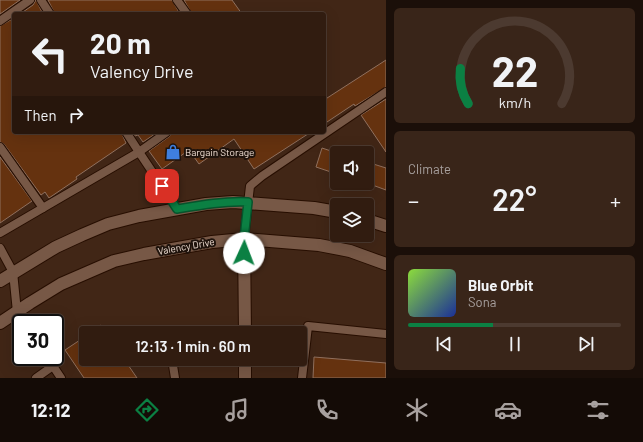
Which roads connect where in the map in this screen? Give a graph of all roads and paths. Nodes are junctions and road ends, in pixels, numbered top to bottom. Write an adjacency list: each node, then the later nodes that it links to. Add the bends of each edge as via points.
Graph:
1 (30, 0): 6 (lane)
2 (40, 0): 4 (lane)
3 (177, 0): 5 (lane)
4 (49, 12)
5 (186, 12)
6 (0, 20)
7 (386, 92): 8 (lane)
8 (326, 133)
9 (127, 134): 13 (lane)
10 (164, 134): 13 (lane)
11 (324, 134): 14 (lane, via 250,186)
12 (0, 147): 15 (lane)
13 (139, 152): 15 (lane); 16 (lane)
14 (248, 202): 16 (street, via 206,204); 17 (street); 21 (lane)
15 (43, 208): 20 (lane)
16 (177, 209): 24 (street, via 108,224 56,247)
17 (330, 211)
18 (374, 222): 19 (street)
19 (386, 226)
20 (0, 233)
21 (244, 239): 23 (street, Valency Drive, via 319,245 350,251); 26 (street, Valency Drive, via 183,246 114,261 62,284); 28 (street)
22 (0, 248): 24 (lane)
23 (386, 264)
24 (12, 272): 25 (street); 26 (lane)
25 (0, 281)
26 (17, 312): 27 (street, Valency Drive)
27 (0, 324)
28 (245, 326)
29 (386, 334): 37 (lane, via 308,326)
30 (53, 366): 33 (lane); 34 (lane)
31 (173, 366): 35 (lane)
32 (245, 366): 36 (street)
33 (36, 378)
34 (61, 378)
35 (176, 378)
36 (246, 378)
37 (302, 378)

